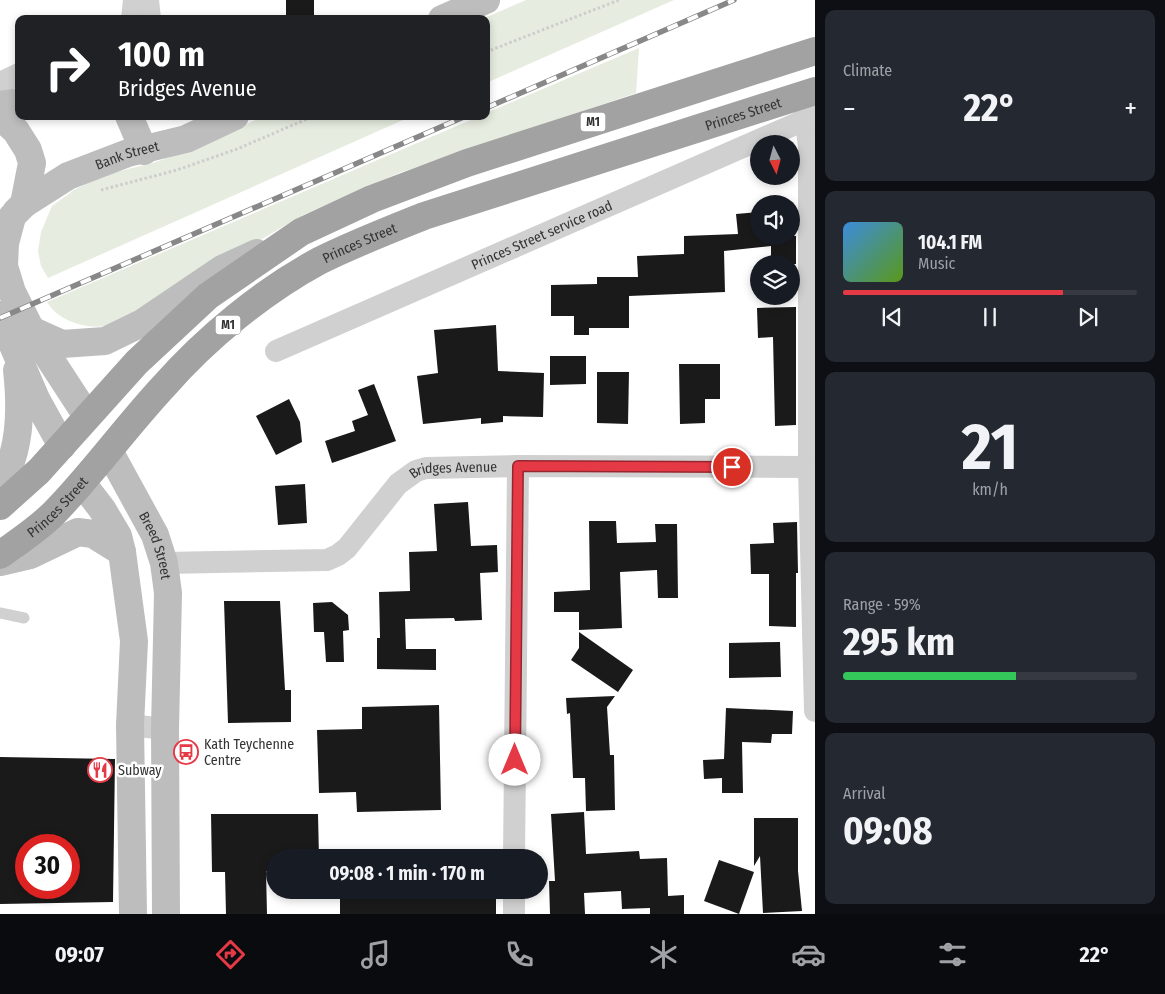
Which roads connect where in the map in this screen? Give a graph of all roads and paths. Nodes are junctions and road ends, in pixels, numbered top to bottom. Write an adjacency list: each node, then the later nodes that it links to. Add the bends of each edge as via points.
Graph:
1 (486, 0): 3 (main road)
2 (618, 0): 4 (path)
3 (451, 15)
4 (490, 50)
5 (804, 54): 10 (highway); 17 (highway, M1, via 466,163 372,199)
6 (15, 76): 7 (street)
7 (0, 83)
8 (15, 103): 9 (main road)
9 (0, 105)
10 (809, 110): 20 (street, Princes Street service road); 24 (highway, Princes Street / M1, via 424,216 319,261 282,284 206,344 164,386); 26 (street)
11 (0, 116): 16 (main road, Breed Street, via 16,131 32,162)
12 (131, 120): 15 (main road)
13 (148, 120): 15 (main road)
14 (226, 120): 15 (main road, Bank Street, via 186,139)
15 (144, 151): 16 (main road, Bank Street, via 128,153 68,176)
16 (12, 215): 19 (main road, Breed Street, via 5,243 4,266 12,292)
17 (301, 232): 19 (main road, via 222,269 142,323 105,341 62,344); 22 (highway, M1, via 208,296 137,362)
18 (0, 315): 21 (main road)
19 (31, 330): 22 (main road, Breed Street)
20 (276, 351)
21 (16, 353): 23 (main road); 27 (main road, via 20,393 18,436 9,471)
22 (87, 416): 23 (highway, M1); 24 (highway, Breed Street)
23 (62, 446): 28 (highway); 29 (highway, M1, via 40,471)
24 (109, 450): 28 (highway, Princes Street / M1); 33 (main road, Breed Street, via 155,535)
25 (518, 466): 26 (street, Bridges Avenue); 33 (street, Bridges Avenue, via 441,467 416,471 398,484 347,548 327,560); 39 (street)
26 (809, 467): 36 (street)
27 (0, 482)
28 (82, 483): 30 (main road, via 118,536); 31 (highway, Princes Street / M1, via 52,514)
29 (0, 506)
30 (122, 552): 32 (main road, via 93,534 78,532 30,555); 37 (main road, via 134,640)
31 (0, 555)
32 (0, 562)
33 (164, 563): 38 (main road, Breed Street, via 168,593)
34 (0, 613): 35 (lane)
35 (24, 618)
36 (815, 711)
37 (130, 725): 38 (street); 41 (main road)
38 (165, 730): 42 (main road, Breed Street)
39 (514, 849)
40 (514, 899): 43 (street)
41 (133, 914)
42 (166, 914)
43 (514, 914)

